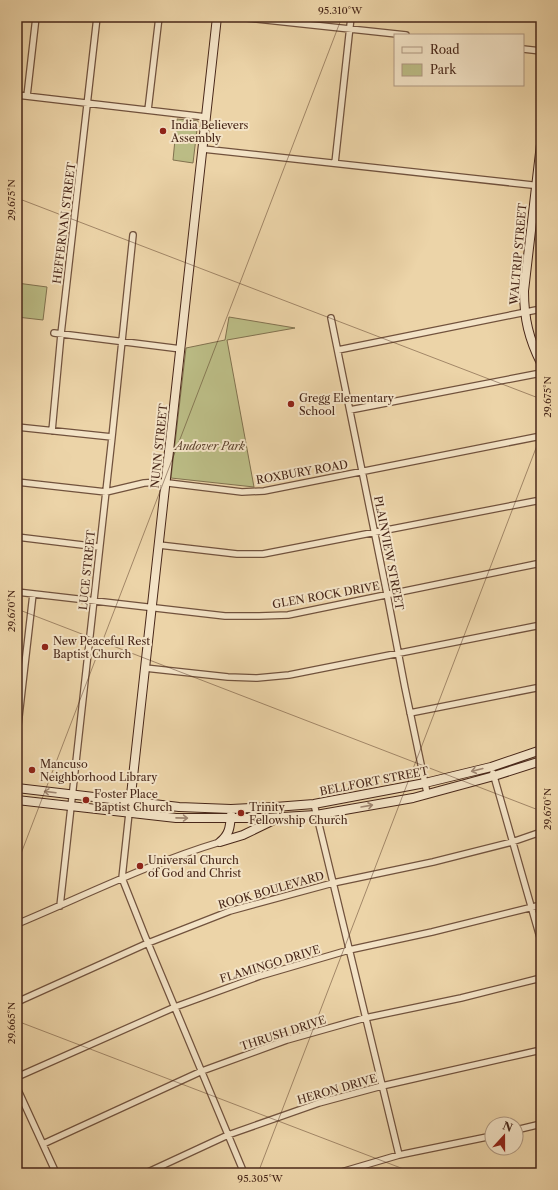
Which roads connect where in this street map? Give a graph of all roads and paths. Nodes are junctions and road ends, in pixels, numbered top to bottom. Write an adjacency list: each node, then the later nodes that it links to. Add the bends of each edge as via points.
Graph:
1 (36, 17): 12 (street)
2 (97, 17): 13 (street, HEFFERNAN STREET)
3 (159, 17): 14 (street)
4 (217, 17): 15 (main road, NUNN STREET)
5 (237, 17): 7 (street)
6 (351, 17): 7 (street)
7 (350, 29): 8 (street); 18 (street)
8 (397, 34)
9 (524, 49): 10 (street)
10 (541, 51)
11 (17, 95): 12 (street)
12 (27, 96): 13 (street)
13 (87, 103): 14 (street); 25 (street, HEFFERNAN STREET)
14 (148, 110): 15 (street)
15 (206, 117): 17 (main road, NUNN STREET)
16 (541, 144): 19 (main road, WALTRIP STREET)
17 (203, 149): 18 (street); 27 (main road, NUNN STREET)
18 (335, 163): 19 (street)
19 (538, 186): 22 (main road, WALTRIP STREET, via 524,291)
20 (133, 235): 26 (street, LUCE STREET)
21 (541, 309): 22 (street)
22 (524, 312): 28 (street); 29 (main road, WALTRIP STREET)
23 (331, 318): 28 (street, PLAINVIEW STREET)
24 (54, 334): 25 (street)
25 (61, 334): 26 (street); 33 (street, HEFFERNAN STREET)
26 (122, 342): 27 (street); 35 (street, LUCE STREET)
27 (181, 348): 38 (main road, NUNN STREET)
28 (338, 350): 31 (street, PLAINVIEW STREET)
29 (541, 363)
30 (541, 373): 31 (street)
31 (350, 410): 36 (street, PLAINVIEW STREET)
32 (17, 427): 33 (street)
33 (52, 431): 35 (street)
34 (541, 436): 36 (street, ROXBURY ROAD)
35 (112, 437): 39 (street, LUCE STREET)
36 (362, 472): 38 (street, ROXBURY ROAD, via 264,491 242,492); 41 (street, PLAINVIEW STREET)
37 (17, 482): 39 (street, ROXBURY ROAD)
38 (166, 483): 39 (street, ROXBURY ROAD, via 144,483); 43 (main road, NUNN STREET)
39 (106, 492): 44 (street, LUCE STREET)
40 (541, 500): 41 (street)
41 (375, 533): 43 (street, via 263,554 237,554); 48 (street, PLAINVIEW STREET)
42 (17, 537): 44 (street)
43 (159, 545): 50 (main road, NUNN STREET)
44 (100, 547): 49 (street, LUCE STREET)
45 (541, 563): 48 (street, GLEN ROCK DRIVE)
46 (17, 592): 47 (street, GLEN ROCK DRIVE)
47 (33, 594): 49 (street, GLEN ROCK DRIVE); 56 (street)
48 (388, 594): 50 (street, GLEN ROCK DRIVE, via 288,615 224,616); 52 (street, PLAINVIEW STREET)
49 (94, 601): 50 (street, GLEN ROCK DRIVE); 64 (street, LUCE STREET)
50 (152, 608): 53 (main road, NUNN STREET)
51 (541, 625): 52 (street)
52 (398, 653): 53 (street, via 289,675 257,678); 55 (street, PLAINVIEW STREET)
53 (145, 668): 66 (main road, NUNN STREET)
54 (541, 686): 55 (street)
55 (410, 713): 61 (street, PLAINVIEW STREET)
56 (17, 734)
57 (541, 750): 59 (main road, BELLFORT STREET)
58 (541, 761): 60 (main road, BELLFORT STREET)
59 (491, 767): 60 (street); 61 (main road, BELLFORT STREET, one-way to 61)
60 (494, 776): 63 (main road, BELLFORT STREET); 78 (street)
61 (425, 783): 63 (street, PLAINVIEW STREET); 67 (main road, BELLFORT STREET)
62 (17, 788): 64 (main road, BELLFORT STREET, one-way to 62)
63 (427, 793): 71 (main road, BELLFORT STREET, one-way to 63, via 413,798)
64 (72, 795): 66 (main road, BELLFORT STREET); 68 (street, LUCE STREET)
65 (17, 800): 68 (main road, BELLFORT STREET)
66 (130, 802): 69 (main road, BELLFORT STREET); 70 (main road, NUNN STREET)
67 (314, 804): 69 (main road, BELLFORT STREET); 71 (street)
68 (70, 806): 70 (main road, BELLFORT STREET); 82 (street, LUCE STREET)
69 (231, 809): 73 (main road)
70 (129, 813): 73 (main road, BELLFORT STREET, one-way to 73, via 176,818); 79 (street, NUNN STREET)
71 (316, 815): 72 (main road, BELLFORT STREET); 80 (street)
72 (283, 817): 73 (main road, BELLFORT STREET); 76 (main road)
73 (230, 819): 74 (main road)
74 (230, 830): 76 (main road); 77 (main road)
75 (541, 832): 78 (street, ROOK BOULEVARD)
76 (236, 838): 77 (main road)
77 (220, 842): 79 (street, via 195,849)
78 (512, 842): 80 (street, ROOK BOULEVARD); 83 (street)
79 (122, 878): 82 (street); 86 (street)
80 (333, 883): 86 (street, ROOK BOULEVARD, via 230,911); 87 (street)
81 (541, 905): 83 (street, FLAMINGO DRIVE)
82 (60, 906): 84 (street)
83 (531, 908): 85 (street); 87 (street, FLAMINGO DRIVE)
84 (17, 924)
85 (541, 942)
86 (148, 943): 89 (street, ROOK BOULEVARD); 90 (street)
87 (349, 950): 90 (street, FLAMINGO DRIVE, via 260,976); 91 (street)
88 (541, 978): 91 (street, THRUSH DRIVE)
89 (17, 1002)
90 (175, 1007): 93 (street); 94 (street, FLAMINGO DRIVE)
91 (365, 1018): 93 (street, THRUSH DRIVE, via 287,1040); 95 (street)
92 (541, 1050): 95 (street, HERON DRIVE)
93 (202, 1071): 99 (street); 101 (street, THRUSH DRIVE)
94 (17, 1077)
95 (382, 1086): 99 (street, HERON DRIVE, via 318,1103); 102 (street)
96 (17, 1088): 101 (street)
97 (541, 1124): 98 (street)
98 (524, 1128)
99 (228, 1135): 104 (street, HERON DRIVE); 105 (street)
100 (484, 1138): 102 (street)
101 (43, 1144): 103 (street)
102 (399, 1155): 106 (street)
103 (56, 1173)
104 (146, 1173)
105 (244, 1173)
106 (338, 1173)

